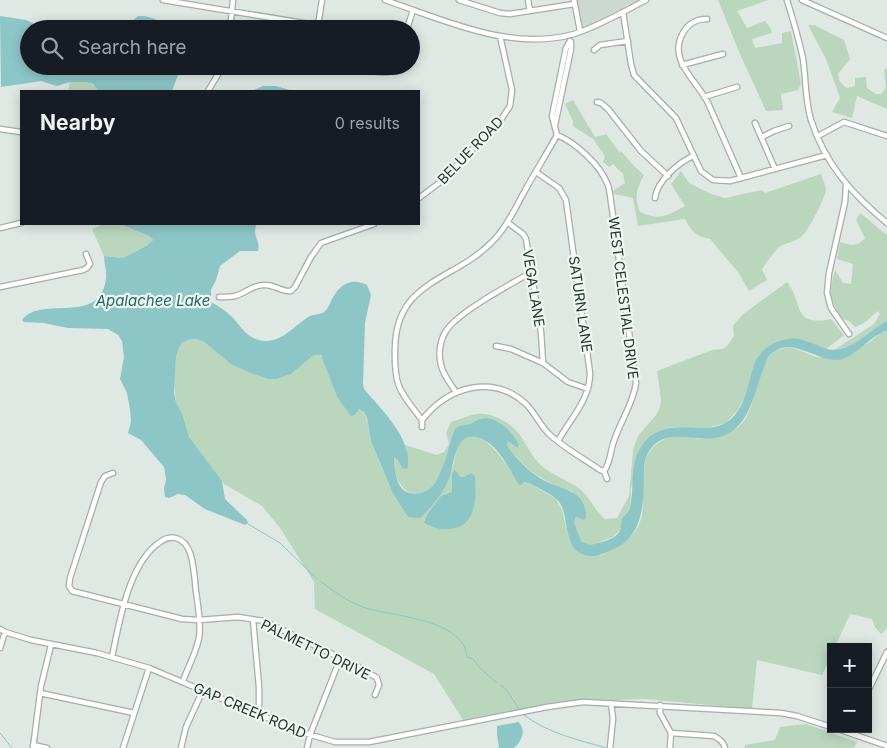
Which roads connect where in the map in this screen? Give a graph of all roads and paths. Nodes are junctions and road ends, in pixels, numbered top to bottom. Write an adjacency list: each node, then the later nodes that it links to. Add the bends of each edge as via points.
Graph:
1 (164, 0): 12 (street)
2 (233, 0): 12 (street)
3 (322, 0): 19 (street)
4 (385, 0): 11 (street)
5 (459, 0): 13 (street, via 500,13)
6 (528, 0): 13 (street)
7 (646, 0): 14 (street)
8 (787, 0): 39 (street, via 802,57 810,115)
9 (802, 0): 24 (street)
10 (574, 2): 13 (street); 21 (street)
11 (413, 10): 20 (street); 23 (street)
12 (232, 11): 15 (street); 17 (street)
13 (530, 11)
14 (623, 12): 21 (street); 25 (street)
15 (274, 18): 18 (street)
16 (707, 19): 28 (street, via 695,20 684,32 679,45)
17 (231, 20)
18 (287, 20)
19 (319, 20)
20 (410, 20)
21 (580, 32): 22 (street)
22 (572, 34): 23 (street, via 538,39); 38 (street, via 566,48 552,116)
23 (500, 36): 49 (street, BELUE ROAD, via 512,90 510,106 500,121)
24 (887, 38)
25 (628, 41): 26 (street, via 600,45); 42 (street, via 634,75 676,118)
26 (594, 50)
27 (723, 54): 28 (street)
28 (682, 65): 32 (street)
29 (218, 75): 31 (street)
30 (737, 87): 32 (street)
31 (209, 90)
32 (704, 97): 47 (street)
33 (597, 102): 46 (street, via 608,109 641,150)
34 (755, 123): 41 (street)
35 (789, 126): 41 (street)
36 (0, 129): 37 (street)
37 (20, 132)
38 (557, 135): 45 (street); 68 (street, WEST CELESTIAL DRIVE, via 596,166 607,183 612,202 636,383)
39 (818, 136): 40 (street, via 844,122); 43 (street)
40 (887, 136)
41 (762, 137): 44 (street)
42 (693, 156): 46 (street); 47 (street, via 701,171 713,180)
43 (827, 156): 44 (street); 48 (street)
44 (775, 169): 47 (street)
45 (536, 172): 51 (street); 63 (street, SATURN LANE, via 559,188 566,200 590,374)
46 (668, 176): 50 (street, via 656,190)
47 (741, 178)
48 (846, 185): 52 (street); 60 (street, via 827,293 831,308)
49 (420, 197)
50 (655, 198)
51 (507, 222): 57 (street, VEGA LANE, via 525,236); 65 (street, via 483,250 420,292 399,318 395,333 395,376 402,394)
52 (887, 223)
53 (20, 224): 55 (street)
54 (371, 225): 59 (street, via 321,244 291,291 262,285 235,296)
55 (0, 228)
56 (86, 254): 58 (street, via 90,264 83,270)
57 (532, 272): 62 (street, VEGA LANE); 64 (street, via 465,313 446,332 440,362)
58 (0, 287)
59 (219, 297)
60 (849, 334)
61 (496, 346): 62 (street)
62 (543, 363): 63 (street, via 568,382)
63 (588, 389): 67 (street, SATURN LANE)
64 (456, 392): 65 (street, via 435,406); 67 (street, via 483,387 507,391 530,408)
65 (422, 420): 66 (street)
66 (422, 427)
67 (558, 441): 68 (street)
68 (604, 471): 70 (street)
69 (113, 473): 71 (street, PALMETTO DRIVE, via 101,482 69,586 77,593)
70 (607, 479)
71 (125, 605): 72 (street, PALMETTO DRIVE); 72 (street, via 133,578 146,554 165,539 176,538 184,543 192,557); 79 (street)
72 (199, 620): 73 (street, PALMETTO DRIVE, via 234,617); 82 (street, via 197,644)
73 (252, 620): 80 (street, PALMETTO DRIVE, via 268,623); 90 (street)
74 (0, 629): 75 (street, GAP CREEK ROAD)
75 (5, 632): 76 (street, GAP CREEK ROAD); 77 (street)
76 (52, 645): 79 (street, GAP CREEK ROAD); 85 (street)
77 (0, 648)
78 (887, 652): 83 (street)
79 (112, 657): 81 (street, GAP CREEK ROAD)
80 (340, 659): 86 (street, PALMETTO DRIVE, via 376,678 379,686); 94 (street)
81 (149, 668): 82 (street, GAP CREEK ROAD); 89 (street)
82 (183, 681): 84 (street, GAP CREEK ROAD)
83 (870, 688)
84 (203, 690): 90 (street, GAP CREEK ROAD); 99 (street, via 186,727)
85 (40, 692): 89 (street); 96 (street)
86 (375, 696)
87 (611, 703): 88 (street, GAP CREEK ROAD); 94 (street, GAP CREEK ROAD, via 562,704 364,743); 101 (street)
88 (660, 705): 91 (street, GAP CREEK ROAD, via 781,713); 92 (street, via 660,713)
89 (134, 713): 98 (street)
90 (259, 714): 94 (street, GAP CREEK ROAD)
91 (827, 726)
92 (671, 733): 102 (street); 103 (street, via 714,736 720,739)
93 (855, 733): 95 (street)
94 (309, 737): 100 (street)
95 (887, 746)
96 (33, 747): 97 (street)
97 (47, 748)
98 (123, 748)
99 (181, 748)
100 (305, 748)
101 (610, 748)
102 (670, 748)
103 (724, 748)

